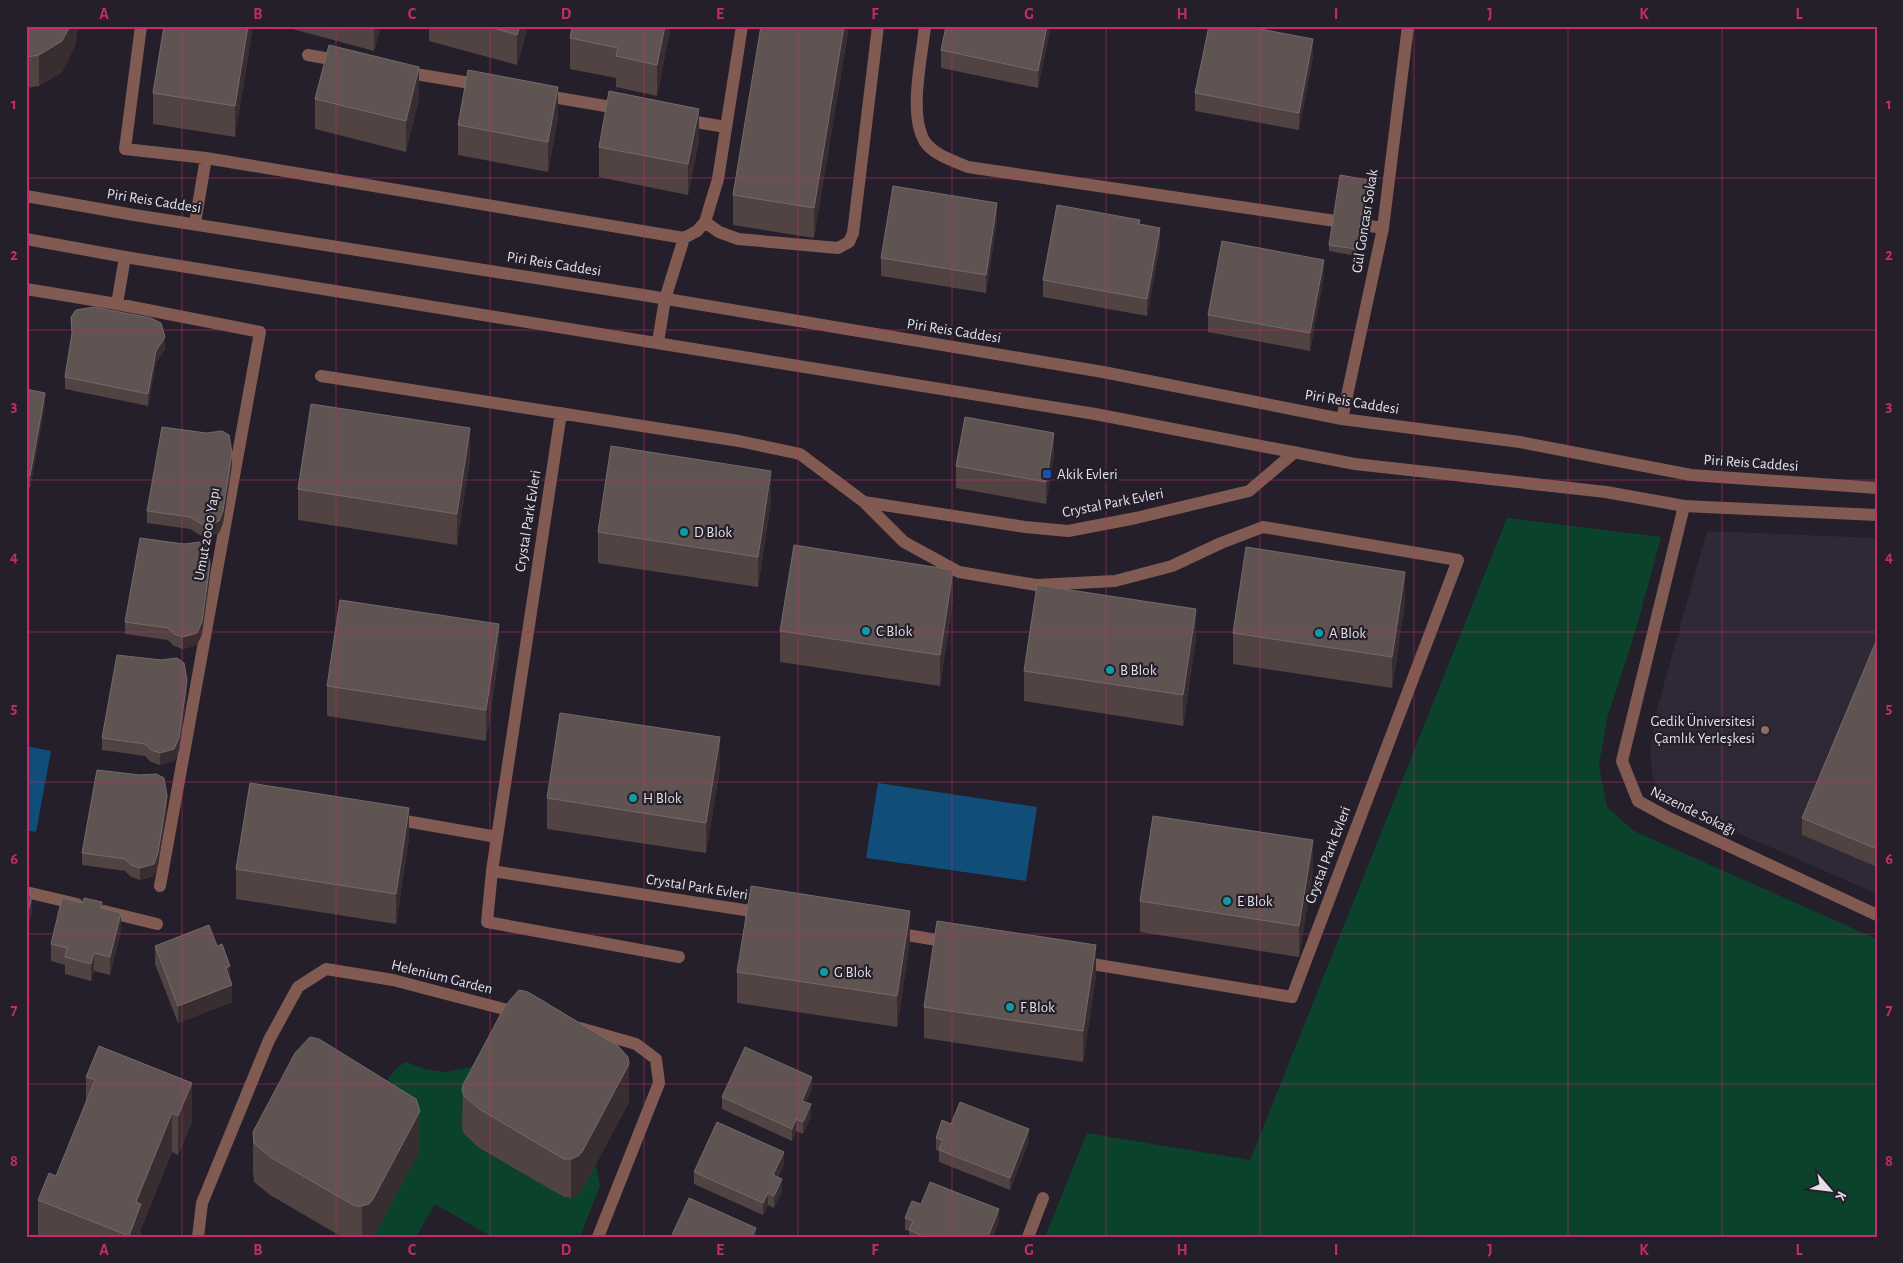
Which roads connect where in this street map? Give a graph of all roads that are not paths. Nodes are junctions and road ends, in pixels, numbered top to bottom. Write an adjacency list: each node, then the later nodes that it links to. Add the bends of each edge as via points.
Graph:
1 (141, 26): 14 (street, via 125,148)
2 (742, 26): 13 (street)
3 (878, 26): 16 (street, via 853,232 849,242 838,248 738,239)
4 (926, 26): 18 (street, via 918,126 926,143 946,158 968,166)
5 (1408, 26): 18 (street, Gül Goncası Sokak)
6 (308, 55): 7 (street)
7 (356, 64)
8 (395, 70): 9 (street)
9 (492, 87)
10 (532, 94): 11 (street)
11 (638, 112)
12 (668, 117): 13 (street)
13 (726, 127): 16 (street, via 718,179)
14 (206, 158): 17 (street); 19 (street)
15 (26, 196): 17 (street, Piri Reis Caddesi)
16 (705, 222): 19 (street, via 698,231)
17 (195, 223): 23 (street, Piri Reis Caddesi)
18 (1383, 228): 28 (street, Gül Goncası Sokak)
19 (684, 238): 23 (street)
20 (26, 239): 21 (street)
21 (125, 257): 24 (street); 25 (street)
22 (26, 289): 24 (street, Umut 2000 Yapı)
23 (665, 299): 25 (street); 28 (street, Piri Reis Caddesi, via 1103,372)
24 (117, 304): 37 (street, Umut 2000 Yapı, via 260,332)
25 (658, 342): 29 (street, via 1095,414)
26 (321, 376): 27 (street, Crystal Park Evleri)
27 (561, 413): 31 (street, Crystal Park Evleri, via 739,440 800,454); 35 (street, Crystal Park Evleri)
28 (1342, 419): 30 (street, Piri Reis Caddesi, via 1520,442 1691,475)
29 (1295, 452): 31 (street, Crystal Park Evleri, via 1249,491 1068,531 1025,528); 32 (street, via 1356,464 1606,492)
30 (1877, 488)
31 (864, 502): 45 (street, Crystal Park Evleri, via 904,542 959,572 1036,585 1115,581 1172,566 1263,527 1458,560 1292,997)
32 (1684, 506): 33 (street); 40 (street, Nazende Sokağı, via 1622,761 1638,802)
33 (1877, 515)
34 (381, 816): 35 (street)
35 (497, 837): 36 (street, Crystal Park Evleri)
36 (492, 871): 39 (street, Crystal Park Evleri); 44 (street, Crystal Park Evleri, via 488,922)
37 (160, 886)
38 (26, 892): 41 (street)
39 (778, 915)
40 (1877, 915)
41 (157, 924)
42 (886, 932): 43 (street)
43 (965, 944)
44 (679, 957)
45 (1064, 959)
46 (536, 1017): 49 (street, Helenium Garden, via 393,980 326,969 298,988 269,1040 202,1203)
47 (565, 1024): 50 (street, via 636,1044 656,1059 659,1083)
48 (1043, 1198): 51 (street)
49 (198, 1237)
50 (598, 1237)
51 (1028, 1237)

